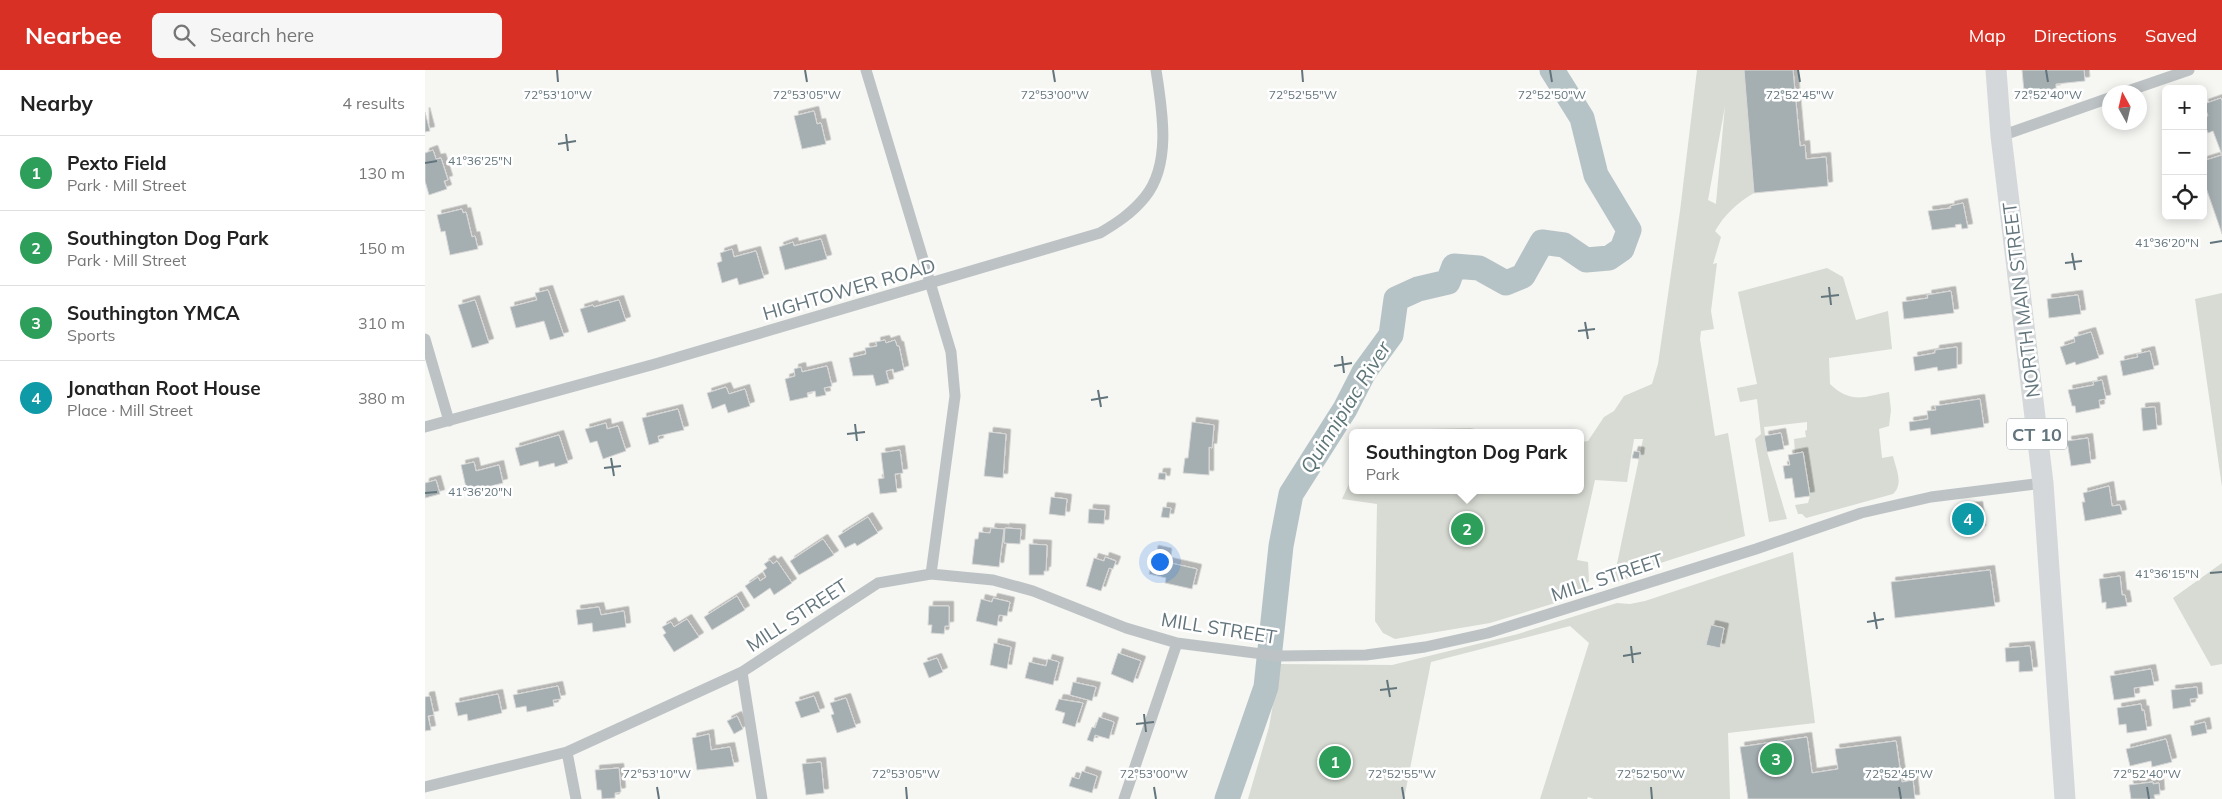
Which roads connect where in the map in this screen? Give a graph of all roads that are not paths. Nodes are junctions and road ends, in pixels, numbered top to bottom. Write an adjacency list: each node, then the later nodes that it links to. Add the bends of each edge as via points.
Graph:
1 (866, 70): 8 (street)
2 (1156, 70): 8 (street, HIGHTOWER ROAD, via 1163,140 1159,172 1146,196 1127,216 1100,233)
3 (1996, 70): 7 (highway, NORTH MAIN STREET / CT 10)
4 (2189, 70): 5 (street)
5 (2145, 85)
6 (2102, 100): 7 (street)
7 (2001, 136): 12 (highway, NORTH MAIN STREET / CT 10)
8 (930, 283): 10 (street, HIGHTOWER ROAD); 13 (street, via 951,352 955,396)
9 (425, 339): 10 (street)
10 (449, 421): 11 (street, HIGHTOWER ROAD)
11 (425, 427)
12 (2043, 483): 14 (street, MILL STREET, via 1931,497 1861,513 1488,633 1425,647 1366,655 1278,656); 21 (highway, NORTH MAIN STREET / CT 10)
13 (931, 574): 14 (street, MILL STREET, via 993,580); 15 (street, MILL STREET, via 878,583)
14 (1177, 643): 20 (street)
15 (743, 672): 16 (street, MILL STREET); 19 (street)
16 (567, 752): 17 (street, MILL STREET); 18 (street)
17 (425, 787)
18 (576, 799)
19 (762, 799)
20 (1124, 799)
21 (2065, 799)

